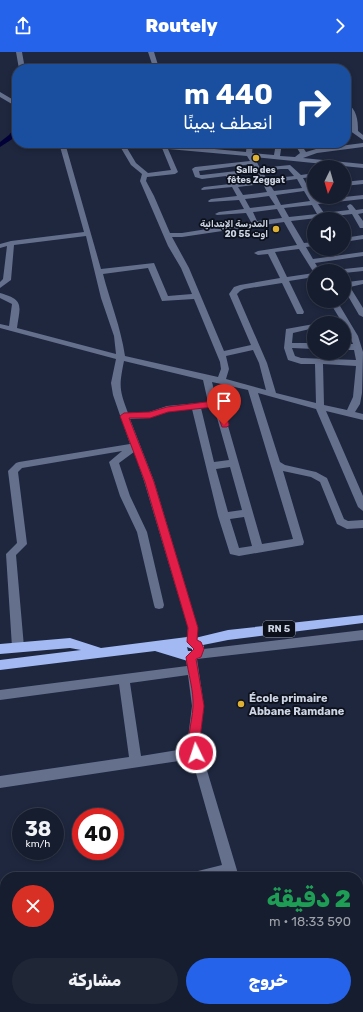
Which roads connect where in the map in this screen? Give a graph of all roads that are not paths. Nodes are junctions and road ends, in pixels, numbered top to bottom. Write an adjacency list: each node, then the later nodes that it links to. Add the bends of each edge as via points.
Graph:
1 (19, 52): 3 (street)
2 (151, 52): 4 (street)
3 (21, 64)
4 (155, 64)
5 (0, 94): 6 (street)
6 (12, 102)
7 (351, 110): 9 (street, via 355,119)
8 (351, 129): 9 (street)
9 (355, 132): 10 (street)
10 (363, 138)
11 (363, 146): 12 (street)
12 (351, 147)
13 (63, 148): 61 (street)
14 (124, 148): 34 (street, via 131,161)
15 (165, 148): 34 (street, via 175,172)
16 (205, 148): 21 (street)
17 (250, 148): 22 (street)
18 (278, 148): 24 (street)
19 (301, 148): 23 (street)
20 (344, 148): 23 (street)
21 (217, 151): 22 (street); 28 (street)
22 (249, 154): 24 (street); 27 (street)
23 (303, 155): 25 (street)
24 (277, 157): 25 (street)
25 (296, 159): 26 (street)
26 (307, 161)
27 (254, 162): 28 (street); 32 (street)
28 (223, 165): 33 (street, via 195,170 197,176 202,177)
29 (351, 165): 30 (street)
30 (363, 166): 31 (street)
31 (351, 167)
32 (258, 170): 33 (street); 36 (street, via 290,167); 37 (street)
33 (228, 174): 40 (street)
34 (145, 175): 62 (street, via 142,181)
35 (307, 176): 36 (street)
36 (299, 177): 37 (street); 42 (street)
37 (265, 181): 40 (street); 44 (street)
38 (363, 182): 39 (street)
39 (351, 183)
40 (234, 185): 41 (street); 46 (street)
41 (204, 188)
42 (305, 189): 43 (street); 44 (street)
43 (307, 192)
44 (273, 194): 46 (street); 51 (street)
45 (363, 197): 47 (street)
46 (241, 198): 48 (street); 52 (street)
47 (351, 198)
48 (211, 202)
49 (307, 204): 51 (street)
50 (349, 204): 55 (street)
51 (279, 207): 52 (street); 58 (street)
52 (248, 210): 56 (street); 59 (street)
53 (363, 211): 55 (street)
54 (351, 212): 55 (street)
55 (354, 212): 60 (street)
56 (219, 214)
57 (307, 217): 58 (street)
58 (287, 220): 59 (street); 68 (street)
59 (255, 223): 62 (street, via 182,235)
60 (362, 224)
61 (88, 234): 65 (street); 76 (street)
62 (167, 235): 84 (street, via 186,268)
63 (363, 237): 64 (street)
64 (351, 239)
65 (10, 243): 67 (street); 81 (street, via 7,280)
66 (307, 245): 68 (street)
67 (0, 246)
68 (303, 246): 69 (street); 73 (street)
69 (271, 252): 70 (street); 78 (street)
70 (258, 253)
71 (363, 254): 72 (street)
72 (347, 257): 73 (street)
73 (311, 262)
74 (363, 269): 75 (street)
75 (351, 270)
76 (98, 272): 84 (street, via 151,265 165,299); 96 (street, via 118,336)
77 (307, 276): 78 (street)
78 (284, 279): 85 (street); 94 (street, via 243,287 233,294)
79 (363, 282): 80 (street)
80 (351, 283)
81 (0, 286)
82 (351, 294): 86 (street)
83 (0, 295): 89 (street, via 16,304)
84 (197, 296): 95 (street)
85 (300, 312)
86 (363, 315)
87 (0, 326): 89 (street)
88 (307, 327): 92 (street, via 289,331)
89 (13, 330): 96 (street)
90 (351, 331): 91 (street)
91 (359, 342): 98 (street)
92 (288, 345): 93 (street); 97 (street, via 289,353 295,360)
93 (307, 346)
94 (256, 347): 95 (street); 102 (street)
95 (220, 354): 100 (street, via 225,369)
96 (121, 358): 99 (street); 107 (street, via 116,383)
97 (318, 362): 98 (street); 105 (street)
98 (360, 363): 106 (street, via 357,402)
99 (207, 378): 100 (street); 103 (street)
100 (221, 381): 101 (street)
101 (252, 388): 102 (street); 111 (street)
102 (272, 395): 105 (street)
103 (213, 404): 104 (street); 110 (street, via 218,405)
104 (196, 406): 107 (street, via 150,415); 112 (street)
105 (320, 407): 106 (street); 113 (street)
106 (349, 414): 108 (street)
107 (124, 416): 109 (street)
108 (363, 417)
109 (135, 446): 118 (street, via 114,462 125,496 142,532); 121 (street, via 150,482 187,605 193,628); 123 (street, via 19,465 13,471 22,544 11,554)
110 (235, 463): 112 (street); 114 (street)
111 (276, 464): 116 (street, via 283,468 320,476 326,483 340,521 347,525); 117 (street, via 299,542)
112 (210, 466): 115 (street)
113 (363, 507)
114 (248, 513): 115 (street); 117 (street)
115 (223, 516): 117 (street, via 234,551)
116 (363, 524)
117 (258, 549)
118 (159, 605)
119 (363, 619): 121 (main road, RN 5, via 228,635)
120 (363, 635): 126 (street)
121 (191, 643): 122 (main road, RN 5); 126 (main road, via 199,649); 126 (main road, via 181,647)
122 (151, 646): 125 (main road, RN 5); 126 (main road, RN 5)
123 (18, 647): 124 (main road, RN 5); 125 (main road, RN 5, via 70,643)
124 (0, 650)
125 (102, 652): 127 (main road, RN 5)
126 (190, 655): 128 (street)
127 (0, 665)
128 (192, 670): 129 (street); 131 (street, via 198,706 194,738)
129 (124, 679): 130 (street); 132 (street)
130 (0, 695)
131 (196, 753): 132 (street); 134 (street)
132 (136, 762): 133 (street)
133 (0, 782)
134 (230, 872)

